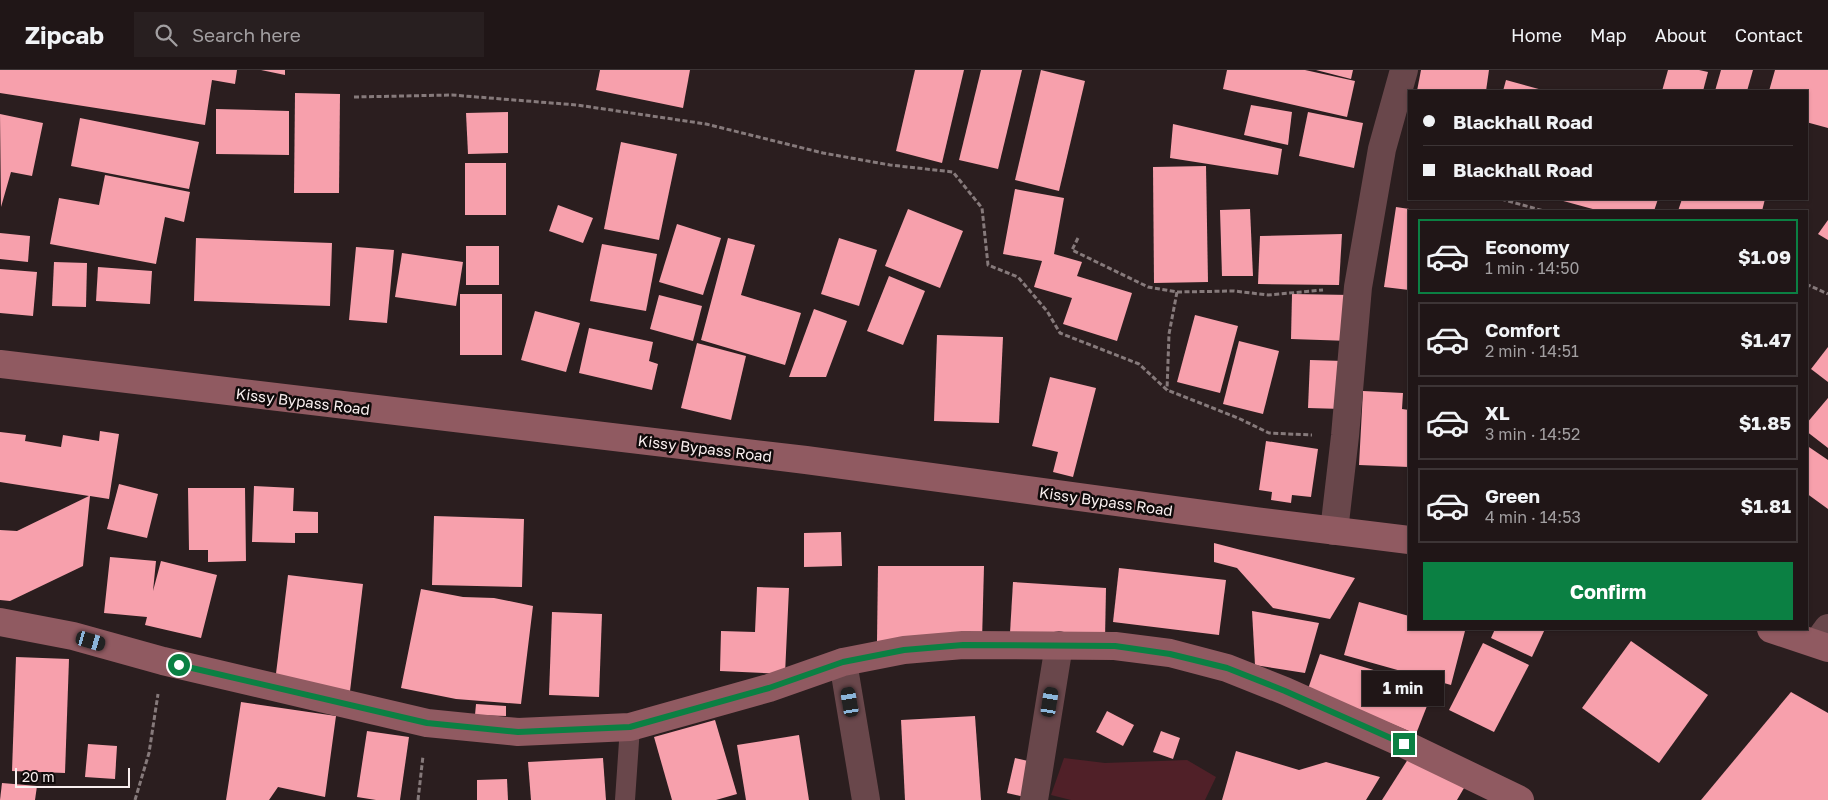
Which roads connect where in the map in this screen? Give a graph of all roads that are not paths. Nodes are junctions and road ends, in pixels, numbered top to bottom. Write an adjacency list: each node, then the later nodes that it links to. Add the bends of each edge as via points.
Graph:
1 (1404, 70): 3 (street, via 1382,149 1358,287)
2 (0, 364): 3 (street, Kissy Bypass Road, via 806,460)
3 (1334, 531): 4 (street, Kissy Bypass Road)
4 (1408, 540)
5 (0, 622): 10 (street, via 73,636 162,661 427,723 518,732)
6 (1776, 630): 7 (street)
7 (1824, 640)
8 (1059, 645): 9 (street, via 953,645 904,650); 13 (street); 14 (street, via 1115,646 1152,651 1227,668 1404,744)
9 (843, 662): 10 (street, via 769,688); 12 (street)
10 (630, 727): 11 (lane)
11 (625, 800)
12 (866, 800)
13 (1034, 800)
14 (1520, 800)

